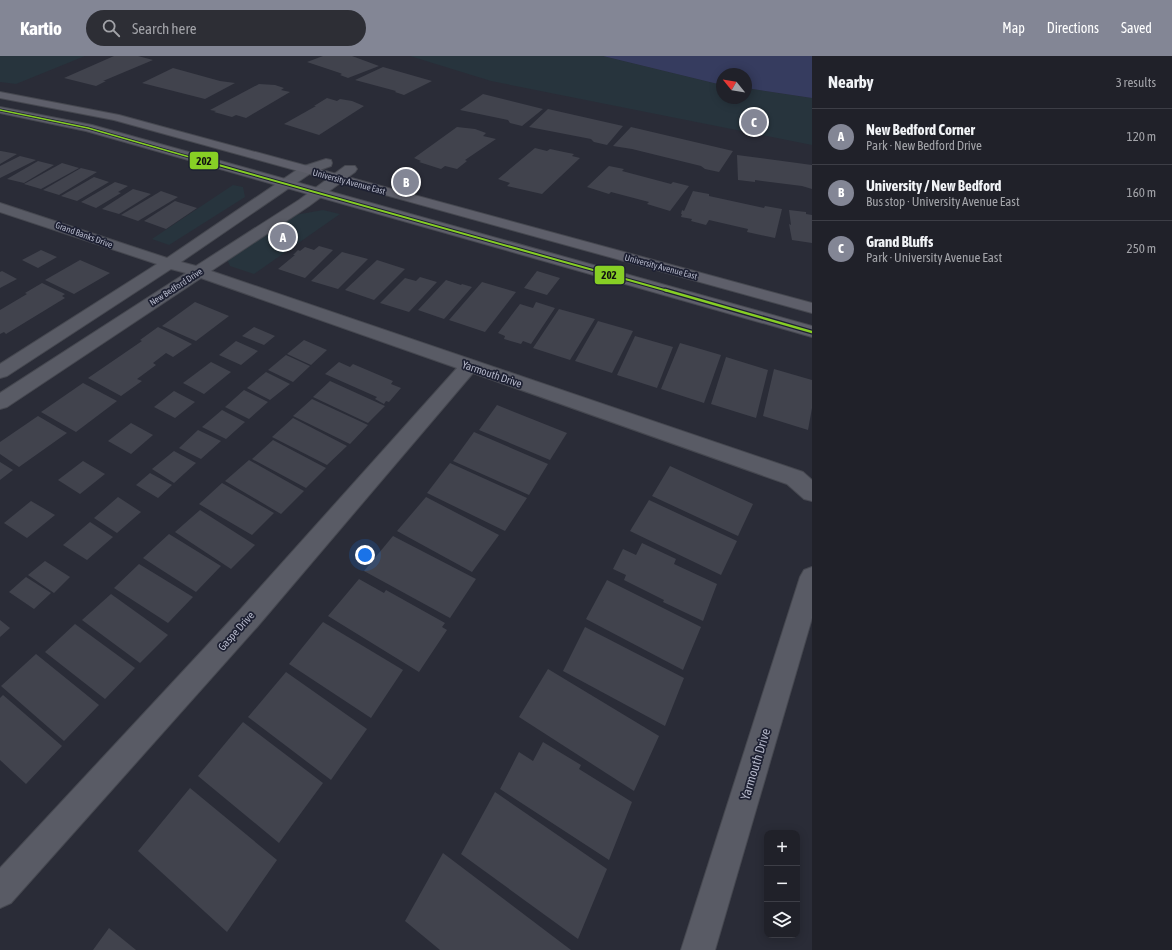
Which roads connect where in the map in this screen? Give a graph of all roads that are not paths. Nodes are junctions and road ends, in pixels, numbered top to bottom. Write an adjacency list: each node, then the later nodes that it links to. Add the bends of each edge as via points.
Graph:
1 (0, 94): 4 (main road, University Avenue East, via 115,117)
2 (0, 110): 6 (main road, University Avenue East, via 88,128)
3 (326, 163): 4 (street)
4 (306, 170): 5 (main road, University Avenue East); 6 (street)
5 (344, 174): 7 (street, New Bedford Drive); 11 (main road, University Avenue East)
6 (285, 184): 7 (main road, University Avenue East); 9 (street)
7 (318, 193): 10 (street, New Bedford Drive); 12 (main road, University Avenue East)
8 (0, 207): 9 (street, Grand Banks Drive, via 63,226)
9 (168, 264): 10 (street, Yarmouth Drive); 14 (street)
10 (198, 272): 13 (street, Yarmouth Drive); 15 (street, New Bedford Drive)
11 (812, 308)
12 (812, 332)
13 (469, 366): 16 (street, Yarmouth Drive, via 795,478); 18 (street, Gaspe Drive, via 248,619)
14 (0, 372)
15 (0, 402)
16 (812, 493)
17 (812, 577): 19 (street, Yarmouth Drive)
18 (0, 892)
19 (698, 950)

